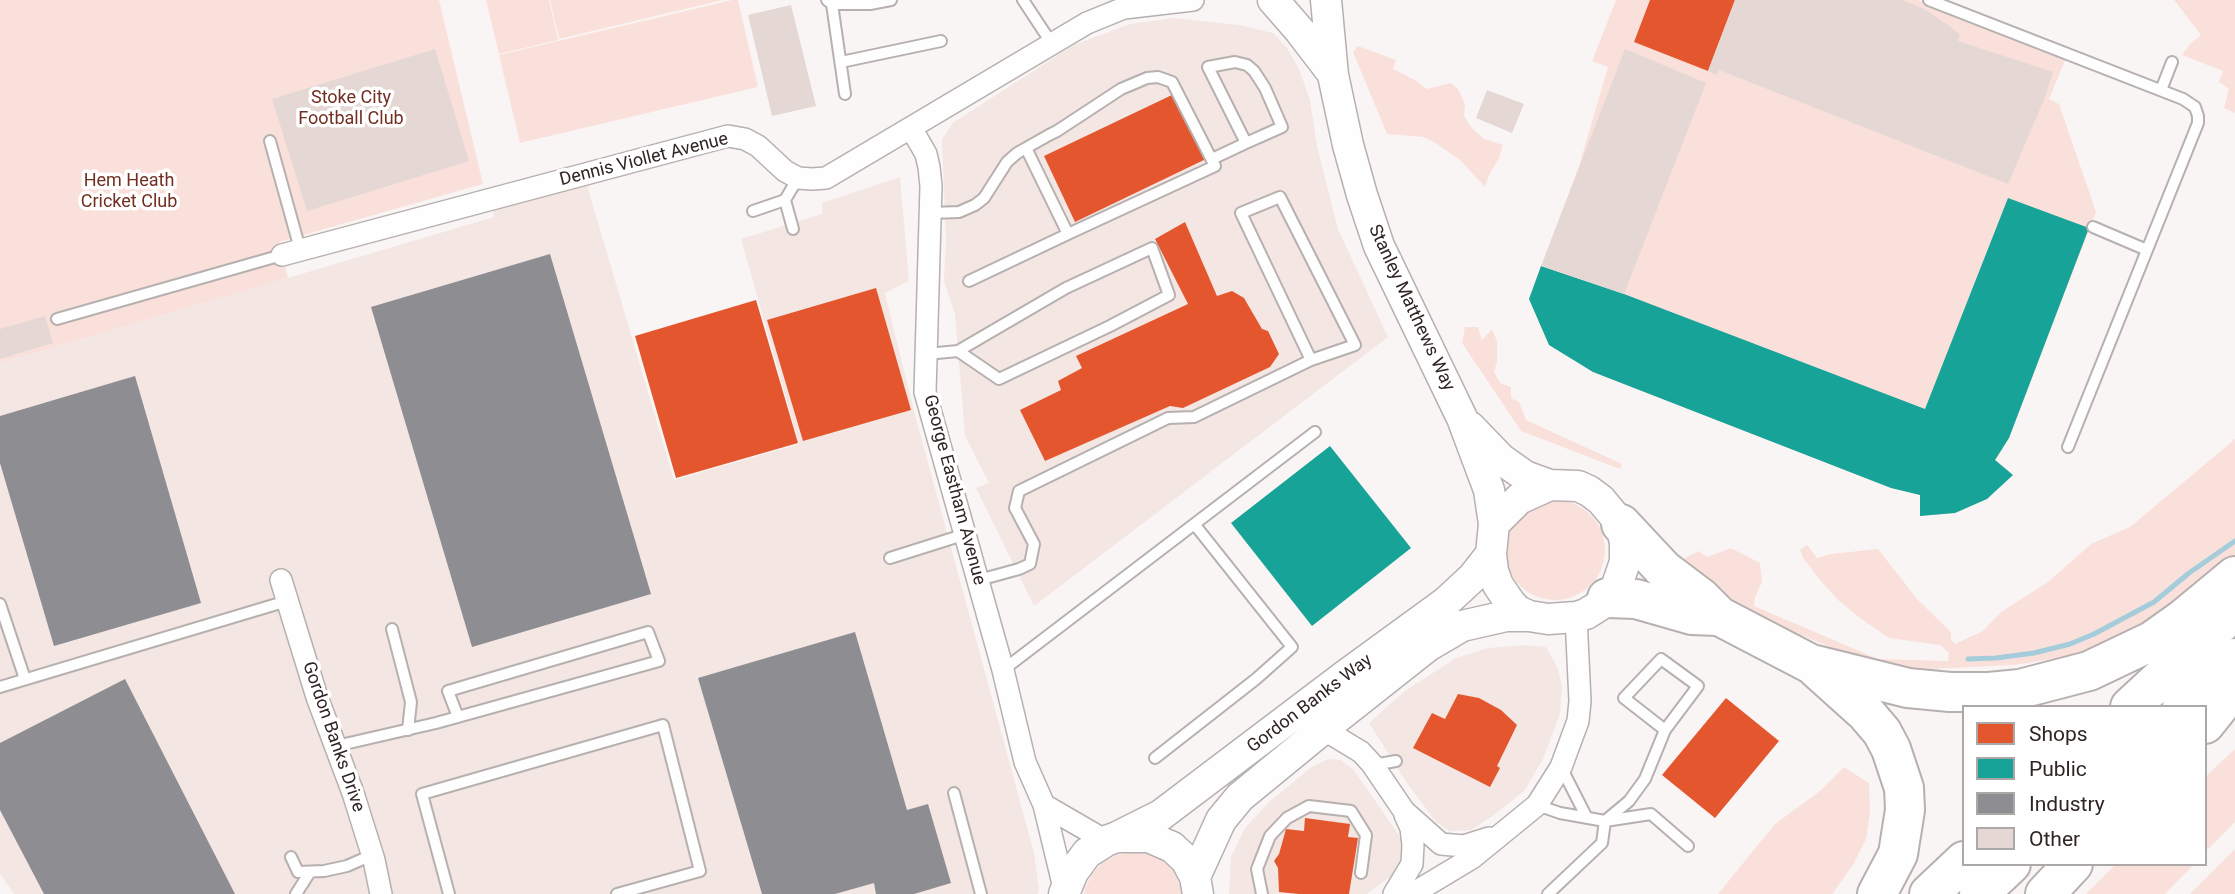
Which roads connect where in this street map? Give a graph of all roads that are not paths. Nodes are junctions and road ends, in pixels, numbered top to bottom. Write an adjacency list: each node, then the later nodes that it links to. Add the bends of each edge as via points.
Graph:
1 (891, 0): 7 (lane)
2 (1023, 0): 10 (lane)
3 (1194, 0): 8 (street)
4 (1273, 0): 13 (main road, Stanley Matthews Way)
5 (1326, 0): 13 (main road, Stanley Matthews Way)
6 (1929, 0): 14 (lane)
7 (829, 2): 11 (lane)
8 (1129, 4): 10 (street)
9 (941, 41): 11 (lane)
10 (1052, 44): 16 (street)
11 (841, 62): 15 (lane)
12 (2172, 62): 14 (lane)
13 (1333, 75): 35 (main road, Stanley Matthews Way, via 1348,145 1379,246)
14 (2161, 90): 28 (lane, via 2195,107 2198,123)
15 (845, 94)
16 (911, 128): 21 (street, via 826,178); 24 (street, George Eastham Avenue, via 926,154)
17 (270, 141): 29 (lane)
18 (1246, 143): 18 (lane, via 1282,127 1265,88 1242,62 1208,67); 20 (lane)
19 (1026, 148): 20 (lane, via 1121,89 1158,77 1172,82); 24 (lane, via 1007,162 975,205 959,212); 27 (lane)
20 (1212, 159): 27 (lane, via 1215,166)
21 (798, 178): 22 (lane); 29 (street, Dennis Viollet Avenue, via 751,142 728,136)
22 (785, 200): 23 (lane); 26 (lane)
23 (753, 211)
24 (931, 213): 33 (street, George Eastham Avenue)
25 (2093, 227): 28 (lane)
26 (793, 229)
27 (1068, 234): 30 (lane)
28 (2147, 250): 37 (lane)
29 (291, 252): 31 (lane)
30 (969, 281)
31 (57, 319)
32 (958, 351): 32 (lane, via 999,379 1110,327 1169,295 1152,248 1066,288); 33 (lane)
33 (927, 354): 42 (street, George Eastham Avenue, via 925,392)
34 (1311, 360): 34 (lane, via 1241,213 1280,197 1355,345); 47 (lane, via 1194,417 1168,418 1019,491 1014,508 1034,544 1030,564)
35 (1462, 418): 38 (main road, Stanley Matthews Way, via 1501,459 1524,476); 39 (main road, Stanley Matthews Way, via 1489,490)
36 (1315, 432): 41 (lane)
37 (2068, 447)
38 (1550, 485): 39 (main road, via 1519,499); 40 (main road, via 1589,491)
39 (1494, 524): 43 (main road)
40 (1621, 524): 48 (main road, via 1625,562 1616,588); 54 (highway, via 1664,570)
41 (1195, 525): 58 (lane); 72 (lane, via 1292,648)
42 (966, 534): 44 (lane); 47 (street, George Eastham Avenue)
43 (1491, 554): 52 (main road, via 1499,585 1511,604); 83 (main road, Gordon Banks Way, via 1447,603 1161,815)
44 (890, 558)
45 (2235, 576): 57 (highway, via 2183,619 2133,651 2089,671 2020,689 1950,692 1908,688)
46 (281, 580): 49 (street, Gordon Banks Drive)
47 (979, 580): 58 (street, George Eastham Avenue)
48 (1607, 598): 53 (main road); 54 (highway)
49 (287, 601): 59 (lane); 71 (street, Gordon Banks Drive)
50 (0, 604): 59 (lane)
51 (2235, 610): 63 (highway)
52 (1528, 616): 53 (main road); 68 (main road, Gordon Banks Way, via 1461,626 1428,646)
53 (1576, 617): 75 (street, via 1580,701 1578,721)
54 (1719, 617): 57 (highway)
55 (392, 629): 69 (lane, via 411,702)
56 (2235, 658): 64 (highway)
57 (1811, 664): 103 (highway, via 1882,732 1904,788 1898,854)
58 (1003, 670): 77 (street, George Eastham Avenue, via 1025,762)
59 (25, 679): 61 (lane)
60 (2235, 686): 66 (highway)
61 (0, 687)
62 (2235, 699): 67 (highway)
63 (2132, 705)
64 (2184, 705)
65 (458, 717): 65 (lane, via 632,668 659,661 648,632 448,691); 69 (lane)
66 (2207, 722)
67 (2207, 723)
68 (1322, 729): 74 (street); 92 (main road, Gordon Banks Way, via 1266,774 1221,820)
69 (408, 730): 71 (lane)
70 (1665, 730): 70 (lane, via 1624,698 1661,659 1698,686); 81 (lane, via 1644,779 1629,801)
71 (336, 746): 85 (street, Gordon Banks Drive)
72 (1155, 758)
73 (1396, 761): 74 (lane)
74 (1374, 765): 79 (street)
75 (1561, 767): 78 (street); 80 (lane)
76 (954, 793): 98 (lane)
77 (1044, 805): 83 (street); 93 (street, George Eastham Avenue)
78 (1537, 805): 80 (lane); 82 (street)
79 (1404, 811): 82 (street, via 1441,844 1464,846); 100 (street, via 1413,845 1412,864)
80 (1587, 818): 81 (lane)
81 (1605, 821): 84 (lane, via 1651,814); 102 (lane, via 1602,843)
82 (1497, 835): 101 (street, via 1472,858)
83 (1111, 839): 92 (main road, via 1149,837 1172,847 1186,860); 93 (main road, Gordon Banks Way, via 1087,853)
84 (1688, 846)
85 (372, 855): 90 (lane, via 347,866); 95 (street, Gordon Banks Drive)
86 (291, 857): 90 (lane, via 298,873)
87 (1962, 863): 104 (highway)
88 (2009, 866): 105 (highway)
89 (2071, 866): 106 (highway)
90 (310, 872): 94 (lane)
91 (1361, 873): 99 (lane, via 1366,835 1351,811 1309,806 1287,817 1270,836 1256,869)
92 (1197, 886)
93 (1064, 893)
94 (296, 894)
95 (381, 894)
96 (449, 894): 97 (lane, via 422,794 663,725 700,871)
97 (617, 894)
98 (981, 894)
99 (1262, 894)
100 (1394, 894)
101 (1412, 894)
102 (1548, 894)
103 (1877, 894)
104 (1929, 894)
105 (1979, 894)
106 (2045, 894)

